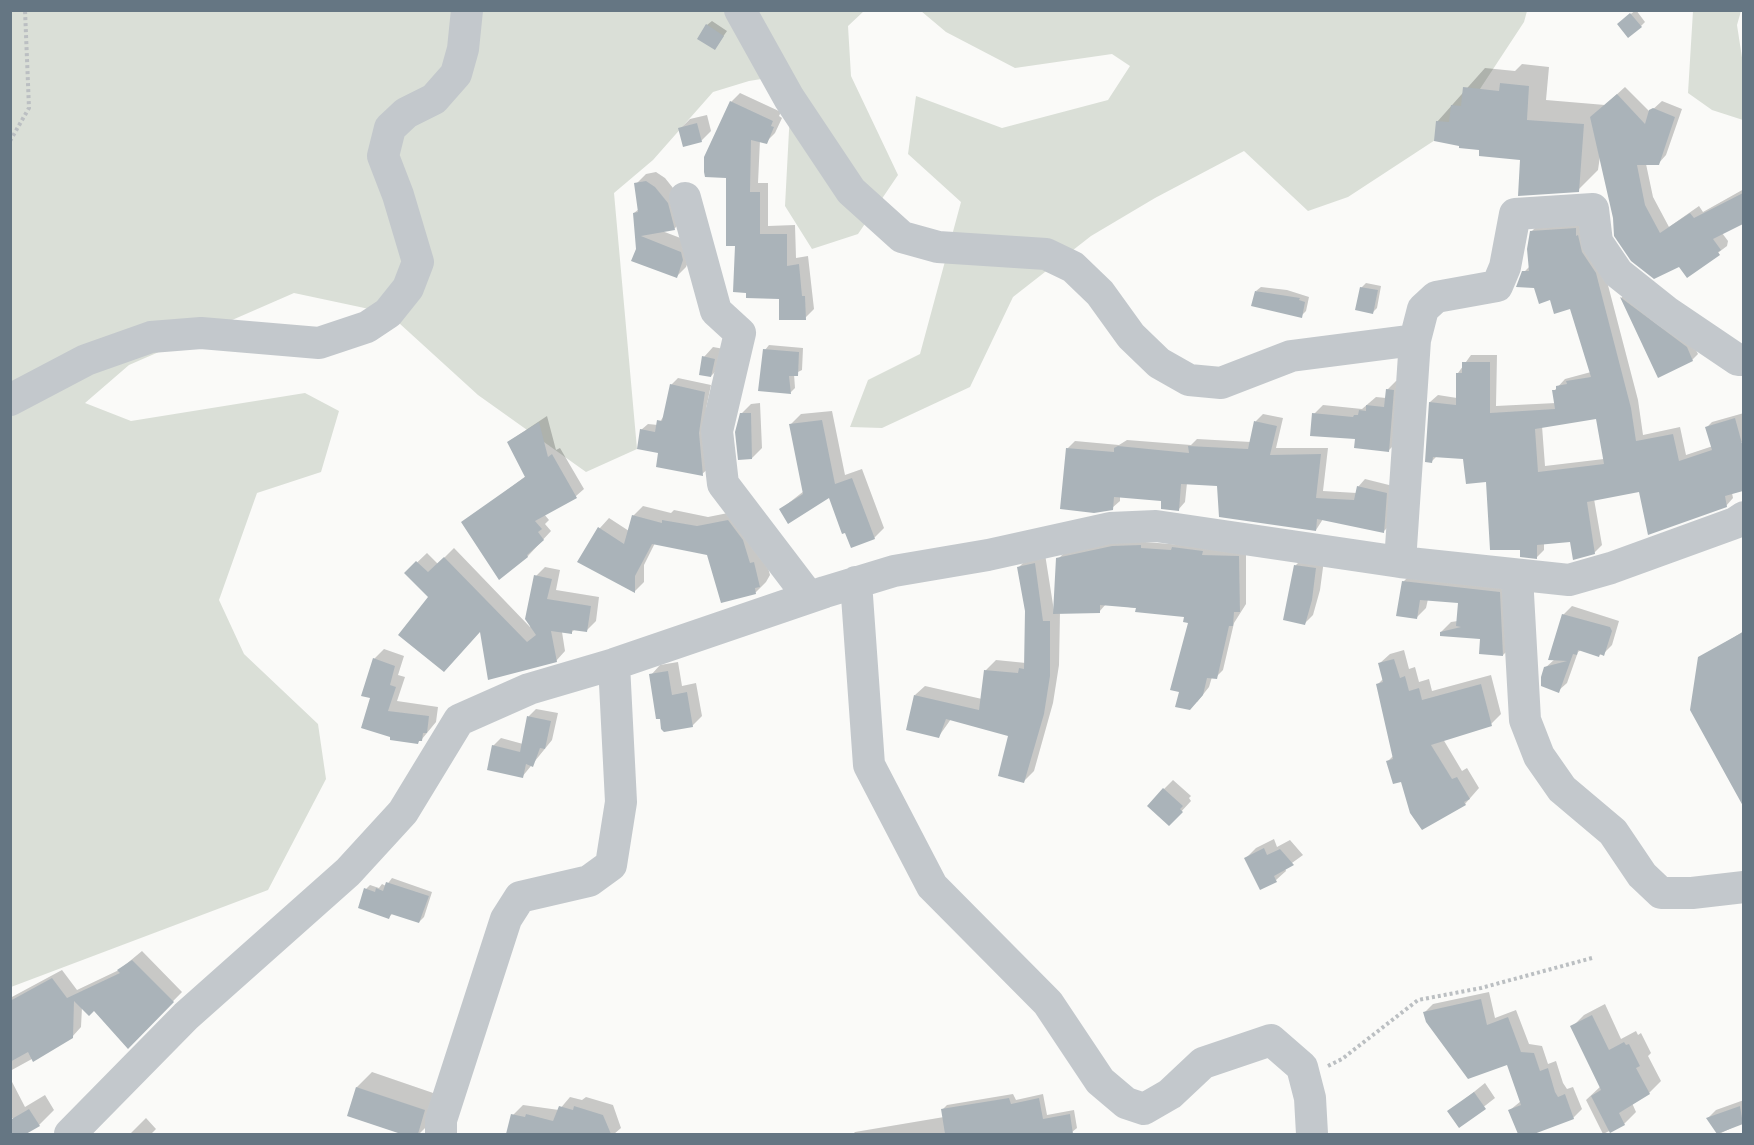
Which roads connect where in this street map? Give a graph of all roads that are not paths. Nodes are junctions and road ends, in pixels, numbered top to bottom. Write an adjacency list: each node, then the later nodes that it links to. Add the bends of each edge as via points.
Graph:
1 (467, 10): 6 (street, via 456,74 434,99 406,113 390,128 383,156 418,262 408,288 388,313 367,327 319,343 201,333 151,337 86,360)
2 (740, 10): 4 (street, via 789,98 851,190 902,237 938,248 1046,254 1073,267 1100,293 1131,336 1159,363 1189,380 1221,383 1292,356)
3 (685, 198): 11 (street, via 716,311 740,333 717,431 723,484)
4 (1415, 340): 5 (street, via 1423,309 1436,297 1497,286 1505,267 1515,214 1593,209 1597,242 1618,273 1667,312); 8 (street)
5 (1743, 360)
6 (10, 400)
7 (1743, 517): 9 (street, via 1611,568 1569,580)
8 (1400, 562): 9 (street); 10 (street, via 1156,526 1110,528)
9 (1517, 576): 13 (street, via 1525,720 1539,756 1562,789 1613,832 1642,875 1661,893)
10 (856, 582): 11 (street); 16 (street, via 869,765 933,886 1048,1003 1100,1081 1126,1103 1144,1109 1170,1094 1203,1063 1271,1040 1302,1067 1310,1098)
11 (809, 597): 12 (street)
12 (614, 664): 14 (street, via 530,688 459,720 403,812 348,872 186,1016); 15 (street, via 621,802 611,865 589,880 520,897 506,919 441,1120)
13 (1743, 887)
14 (70, 1134)
15 (441, 1134)
16 (1312, 1134)

